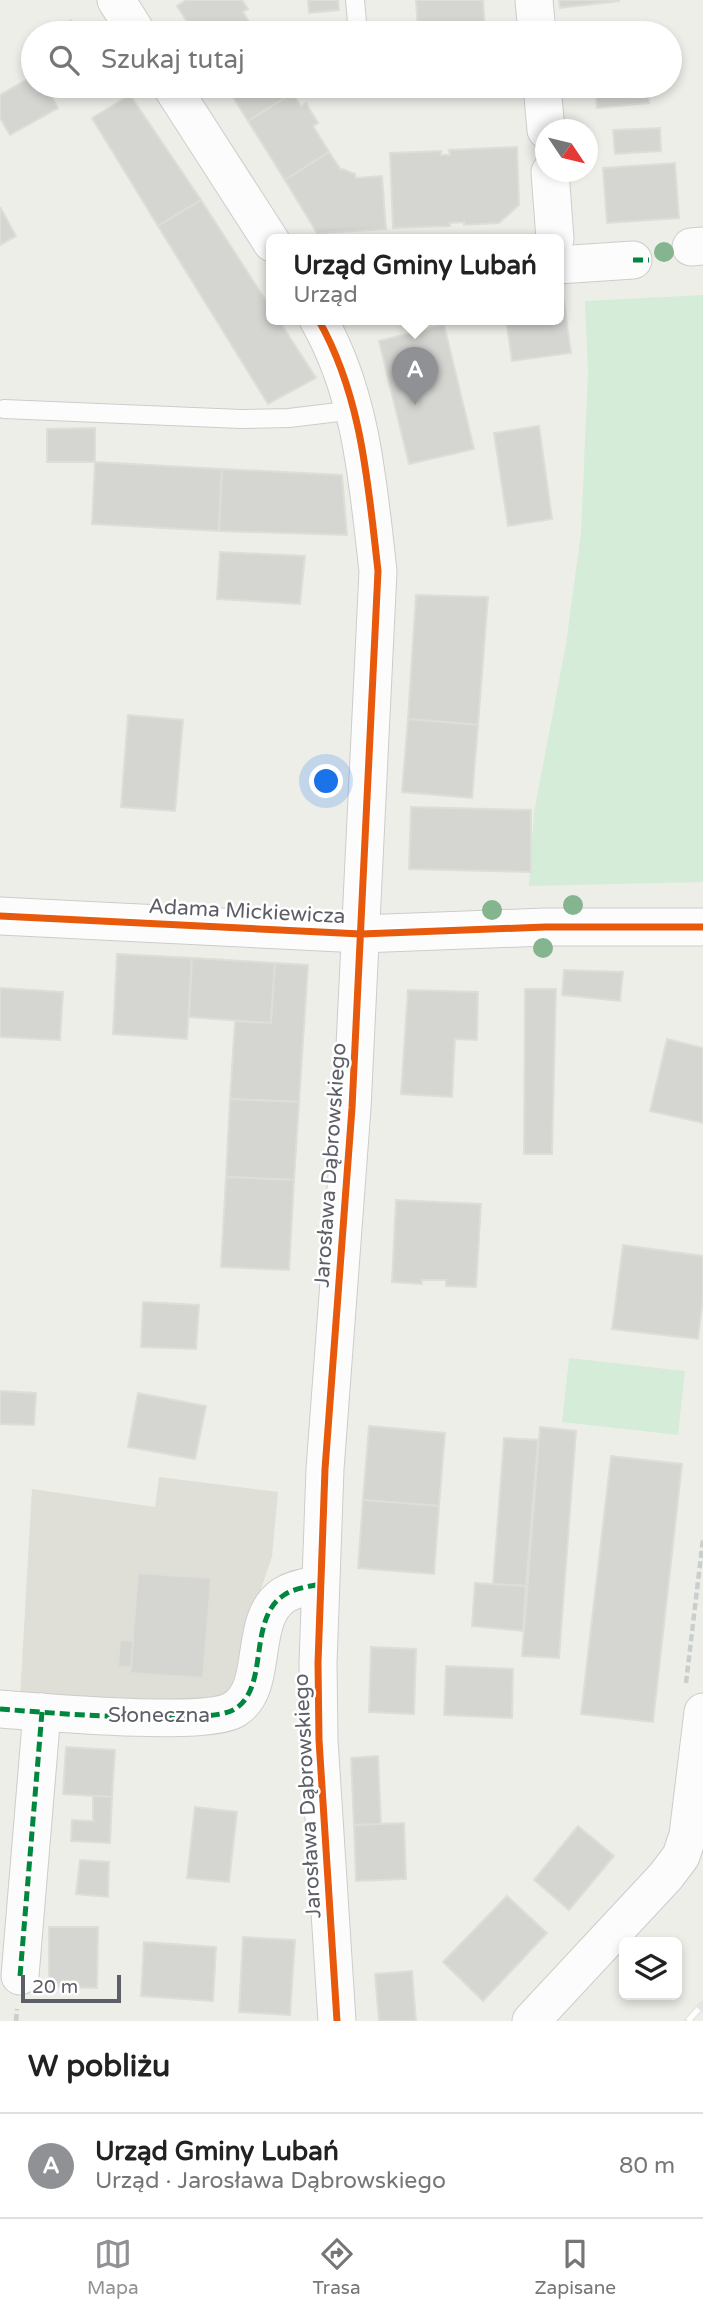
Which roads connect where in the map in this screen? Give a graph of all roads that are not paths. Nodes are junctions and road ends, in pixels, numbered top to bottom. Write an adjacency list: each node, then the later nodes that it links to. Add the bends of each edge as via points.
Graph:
1 (116, 0): 4 (street)
2 (355, 0): 5 (lane)
3 (534, 0): 6 (street)
4 (129, 21)
5 (357, 21)
6 (536, 21)
7 (179, 98): 12 (street)
8 (543, 98): 9 (street)
9 (545, 119)
10 (551, 182): 11 (street)
11 (555, 234)
12 (266, 235)
13 (633, 260): 14 (street)
14 (564, 265)
15 (321, 325): 17 (street, Jarosława Dąbrowskiego, via 339,360)
16 (4, 409): 17 (lane, via 241,419)
17 (355, 410): 20 (street, Jarosława Dąbrowskiego, via 378,570)
18 (0, 916): 20 (street, Adama Mickiewicza)
19 (703, 927): 20 (street, Adama Mickiewicza)
20 (361, 934): 21 (street, Jarosława Dąbrowskiego)
21 (320, 1584): 24 (street, Słoneczna, via 294,1590 274,1605 265,1624 251,1690 233,1711 187,1718); 26 (street, Jarosława Dąbrowskiego, via 320,1740)
22 (694, 1704): 27 (street, via 691,1816 681,1856)
23 (0, 1709): 24 (street, Słoneczna)
24 (42, 1712): 25 (street)
25 (20, 1976)
26 (337, 2021)
27 (531, 2021)

